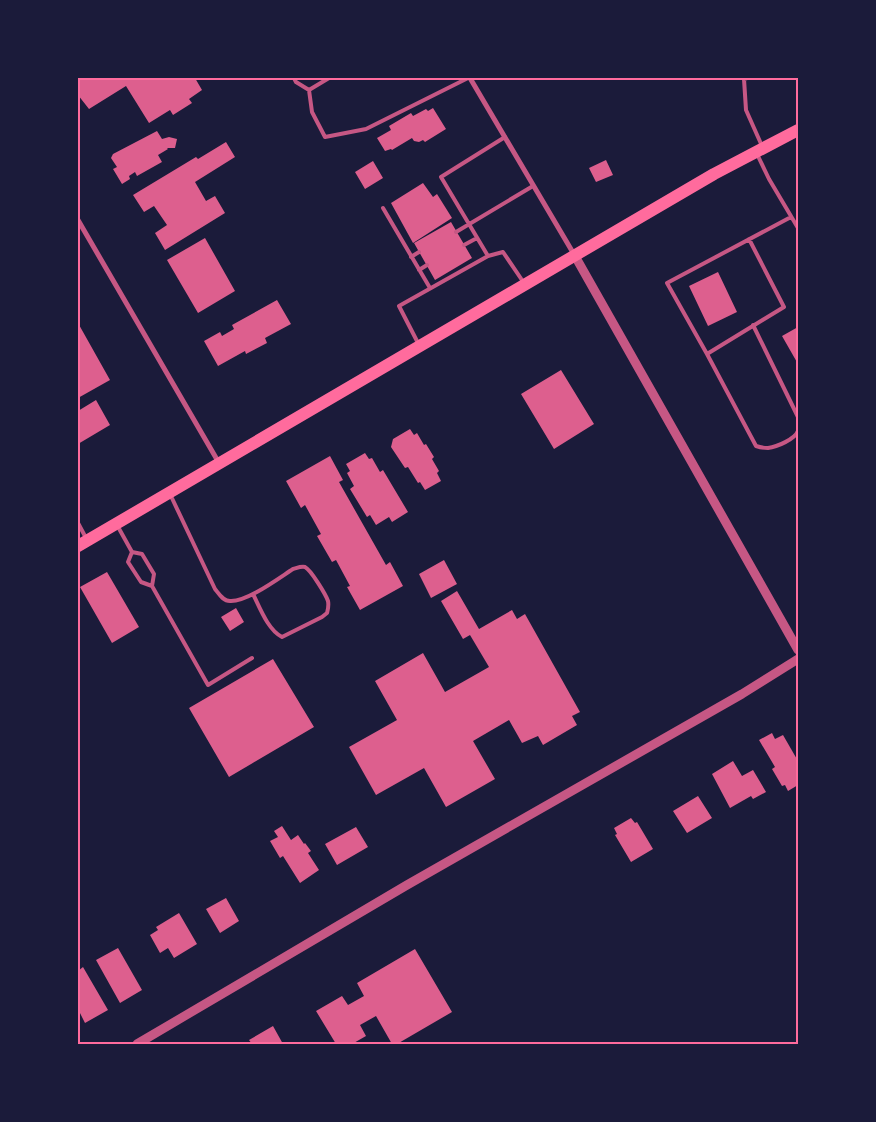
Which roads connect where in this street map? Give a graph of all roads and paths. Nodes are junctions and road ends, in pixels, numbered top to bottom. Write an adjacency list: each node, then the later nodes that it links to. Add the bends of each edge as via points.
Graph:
1 (294, 78): 5 (lane)
2 (329, 78): 5 (lane)
3 (469, 78): 5 (lane, via 366,129 325,138 312,112); 7 (street)
4 (747, 78): 8 (lane, via 744,79 746,110)
5 (309, 90)
6 (798, 130): 8 (main road)
7 (505, 137): 9 (street); 13 (lane, via 441,177)
8 (759, 150): 11 (lane, via 769,179); 21 (main road)
9 (533, 186): 13 (lane); 21 (street)
10 (383, 208): 22 (lane)
11 (791, 217): 14 (lane); 17 (lane)
12 (78, 220): 32 (street)
13 (469, 224): 15 (lane); 16 (lane)
14 (798, 228)
15 (456, 232)
16 (476, 238): 18 (lane); 20 (lane)
17 (749, 239): 27 (lane, via 784,307); 29 (lane, via 667,283)
18 (464, 245)
19 (419, 252): 22 (lane)
20 (488, 256): 25 (lane, via 503,252); 26 (lane)
21 (575, 256): 25 (main road); 40 (street)
22 (411, 257): 24 (lane)
23 (427, 265): 24 (lane)
24 (419, 270): 26 (lane)
25 (525, 285): 28 (main road)
26 (430, 288): 28 (lane, via 399,306)
27 (753, 325): 29 (lane); 30 (lane)
28 (420, 346): 32 (main road)
29 (707, 354): 31 (lane, via 756,446 776,446 797,435)
30 (798, 417)
31 (798, 431)
32 (219, 464): 33 (main road)
33 (170, 492): 35 (main road); 39 (lane, via 215,589 229,601)
34 (78, 523): 36 (lane)
35 (116, 523): 36 (main road); 37 (lane)
36 (82, 543)
37 (132, 552): 38 (lane, via 142,554 154,574); 38 (lane, via 128,562 140,582)
38 (152, 586): 41 (lane, via 208,685)
39 (252, 594): 39 (lane, via 300,567 311,572 329,606 322,617 282,637 272,629)
40 (798, 650)
41 (252, 658)
42 (798, 659): 43 (street)
43 (137, 1044)

